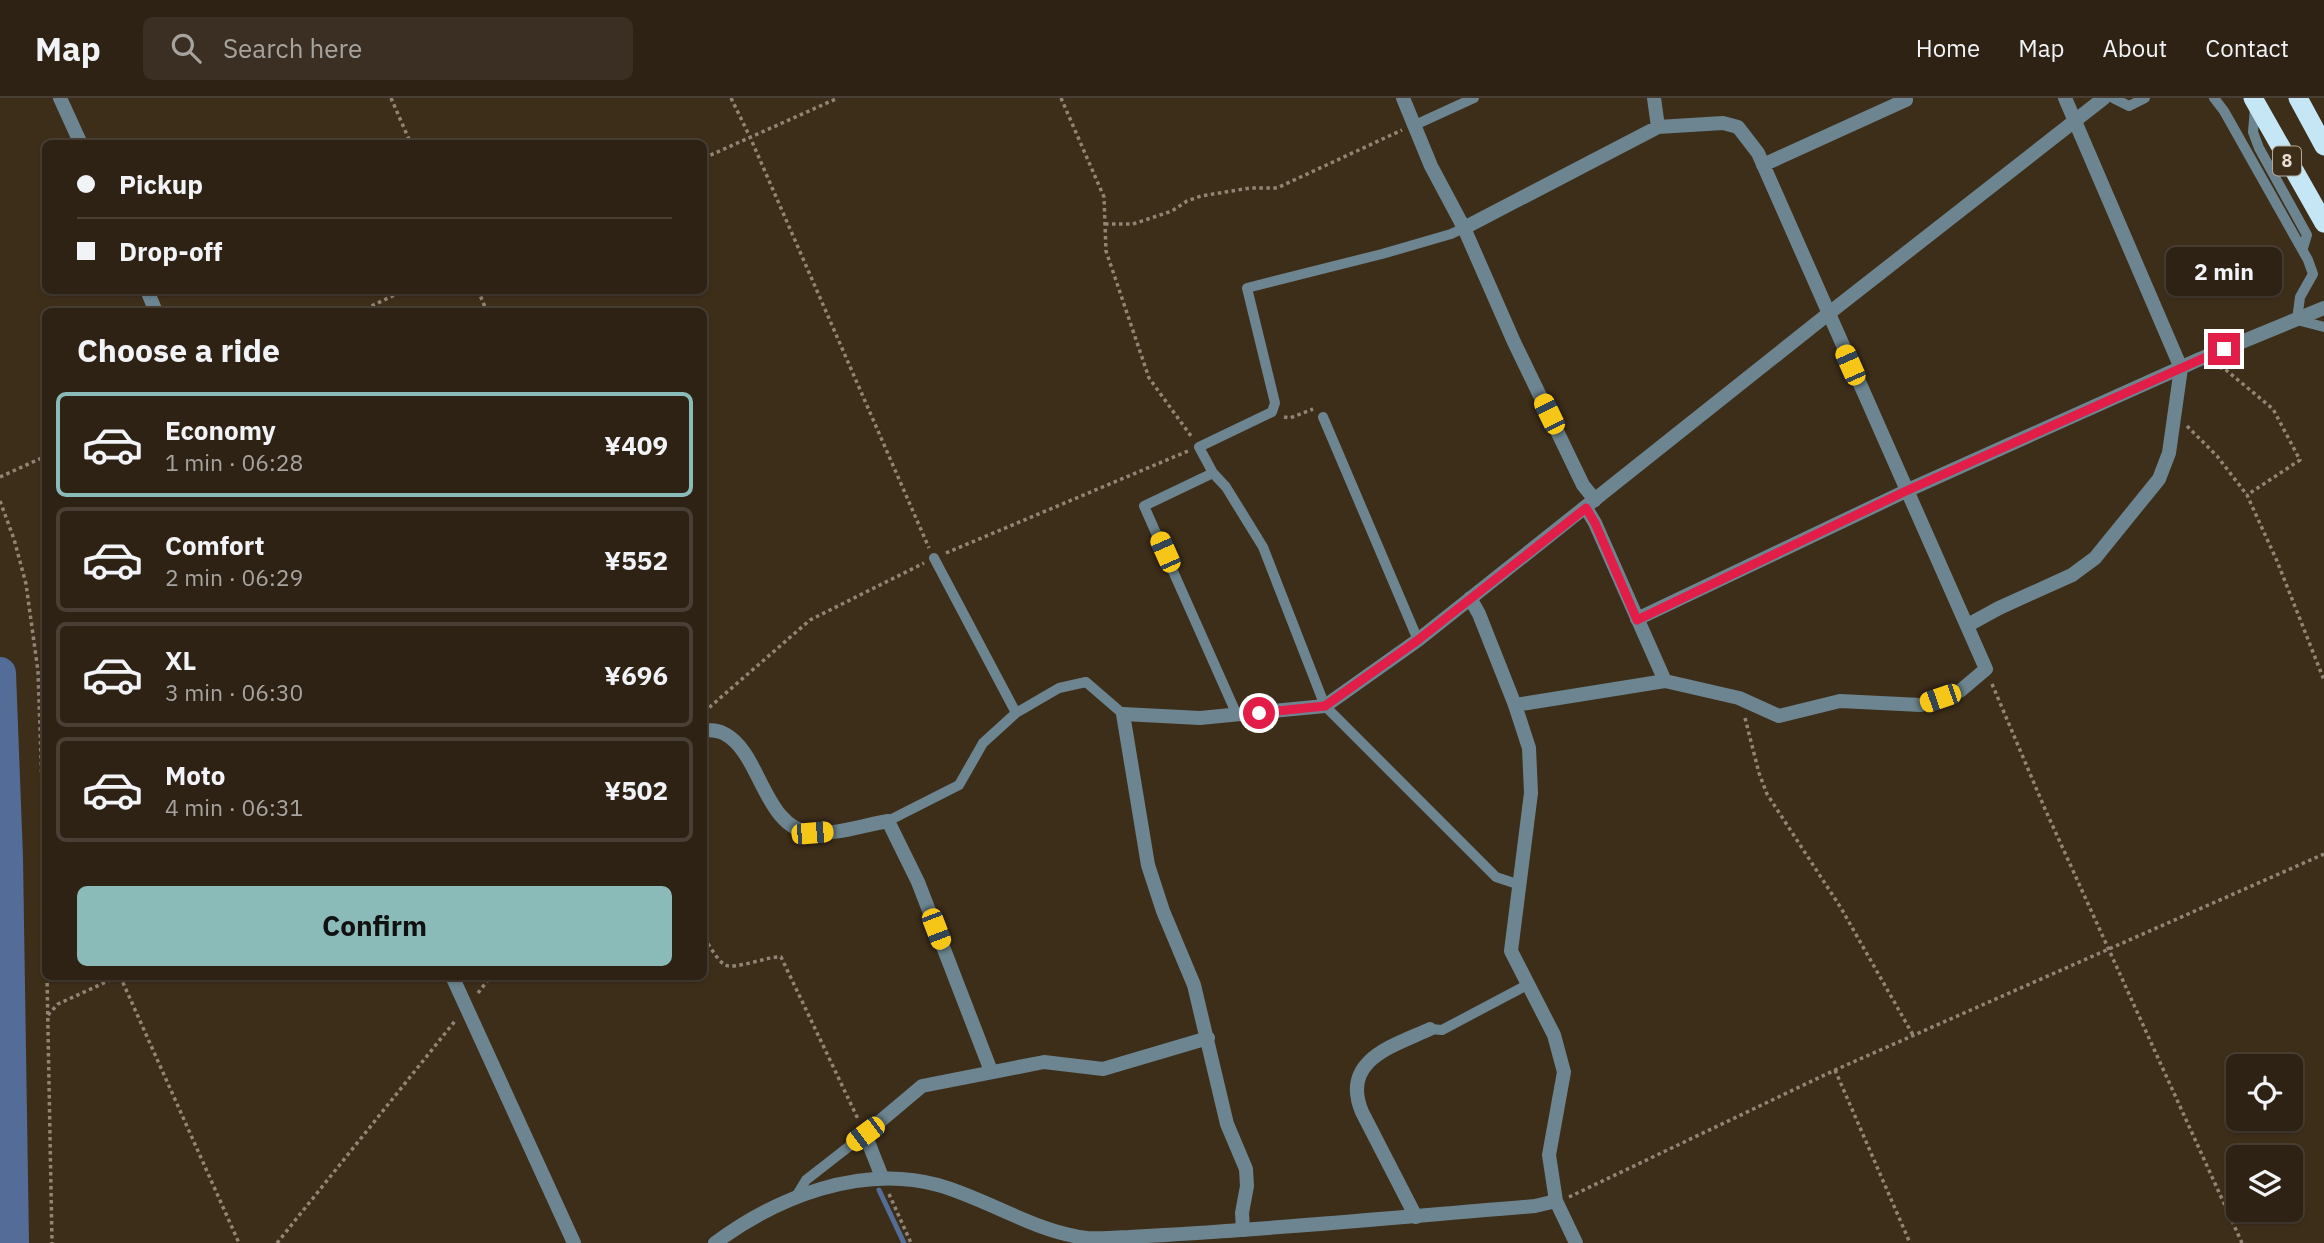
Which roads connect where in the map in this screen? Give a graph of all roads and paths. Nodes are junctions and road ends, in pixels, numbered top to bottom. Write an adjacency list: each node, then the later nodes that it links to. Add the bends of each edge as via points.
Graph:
1 (60, 98): 21 (street)
2 (391, 98): 22 (path)
3 (731, 98): 20 (path)
4 (838, 98): 20 (path)
5 (1061, 98): 27 (path, via 1104,197)
6 (1403, 98): 18 (street)
7 (1474, 98): 18 (lane)
8 (1654, 98): 19 (street)
9 (1905, 98): 25 (street)
10 (2065, 98): 17 (street)
11 (2104, 98): 17 (street)
12 (2113, 98): 13 (lane, via 2129,106)
13 (2145, 98)
14 (2214, 98): 29 (lane)
15 (2298, 98): 23 (highway, 8)
16 (2254, 100): 26 (highway, 8); 29 (lane, via 2253,132 2307,235)
17 (2075, 121): 33 (street); 37 (street)
18 (1415, 125): 27 (path, via 1277,188 1201,196 1133,224); 28 (street)
19 (1658, 127): 25 (street, via 1723,123 1738,127); 28 (street)
20 (750, 137): 24 (path); 49 (path)
21 (79, 140)
22 (409, 140)
23 (2324, 146)
24 (707, 157)
25 (1763, 165): 33 (street)
26 (2324, 223)
27 (1105, 224): 41 (path, via 1105,251 1149,378)
28 (1464, 228): 38 (lane, via 1247,288 1275,403); 48 (street)
29 (2303, 248): 34 (lane, via 2313,274 2300,297)
30 (397, 294): 31 (path)
31 (367, 308)
32 (2324, 308): 34 (street)
33 (1828, 314): 45 (street); 48 (street)
34 (2297, 320): 35 (lane); 36 (street)
35 (2324, 327)
36 (2200, 359): 37 (street); 46 (path, via 2226,370 2273,410 2300,460)
37 (2181, 369): 39 (street); 45 (street)
38 (1272, 412): 40 (path, via 1290,418 1315,409); 41 (lane)
39 (2175, 415): 46 (path, via 2217,456); 52 (street, via 2159,479 2095,558 2072,575)
40 (1323, 417): 53 (lane)
41 (1199, 447): 43 (lane)
42 (42, 458): 44 (path)
43 (1213, 473): 59 (lane, via 1263,547); 62 (lane, via 1144,506)
44 (0, 478)
45 (1906, 491): 51 (street); 52 (street)
46 (2247, 495): 55 (path)
47 (0, 501): 64 (path, via 26,584 38,671)
48 (1590, 504): 50 (street); 51 (street)
49 (934, 558): 60 (lane)
50 (1469, 598): 53 (street); 58 (street)
51 (1637, 620): 56 (street)
52 (1968, 625): 54 (street)
53 (1418, 640): 59 (street)
54 (1986, 669): 57 (street, via 1960,691 1921,705 1840,701 1779,716); 69 (path)
55 (2324, 680)
56 (1665, 681): 57 (street); 58 (street)
57 (1739, 698): 78 (path, via 1767,794 1841,908)
58 (1515, 705): 67 (street, via 1531,767)
59 (1325, 706): 62 (street); 67 (lane, via 1496,877)
60 (1016, 713): 61 (lane, via 1059,688 1086,682); 65 (lane, via 983,743 959,785)
61 (1123, 714): 62 (street); 79 (street, via 1148,865 1194,985)
62 (1237, 715)
63 (707, 731): 65 (street, via 726,734 739,746 780,816 796,829 812,833)
64 (42, 758)
65 (887, 821): 81 (street, via 918,882)
66 (2324, 854): 69 (path)
67 (1520, 885): 74 (street, via 1511,951)
68 (707, 942): 82 (path, via 731,967 781,957)
69 (2110, 949): 78 (path); 96 (path)
70 (47, 980): 76 (path)
71 (111, 980): 76 (path, via 65,1000)
72 (122, 980): 89 (path)
73 (454, 980): 75 (street)
74 (1527, 985): 77 (lane, via 1442,1030); 85 (street, via 1554,1035 1564,1072 1549,1155)
75 (466, 1008): 90 (path); 91 (street)
76 (48, 1015): 88 (path)
77 (1430, 1029): 86 (street, via 1367,1062 1356,1087 1362,1112)
78 (1913, 1035): 80 (path)
79 (1208, 1038): 81 (street, via 1103,1069 1044,1062); 87 (street, via 1227,1124 1246,1169)
80 (1835, 1070): 85 (path); 95 (path)
81 (991, 1071): 82 (street, via 922,1086)
82 (865, 1134): 83 (street); 84 (lane, via 806,1180)
83 (882, 1177): 84 (street); 87 (street, via 938,1185 1059,1232 1088,1238); 93 (path)
84 (795, 1198): 92 (street)
85 (1556, 1201): 86 (street); 94 (street)
86 (1416, 1217): 87 (street)
87 (1243, 1230)
88 (52, 1243)
89 (239, 1243)
90 (277, 1243)
91 (574, 1243)
92 (715, 1243)
93 (911, 1243)
94 (1576, 1243)
95 (1910, 1243)
96 (2242, 1243)

